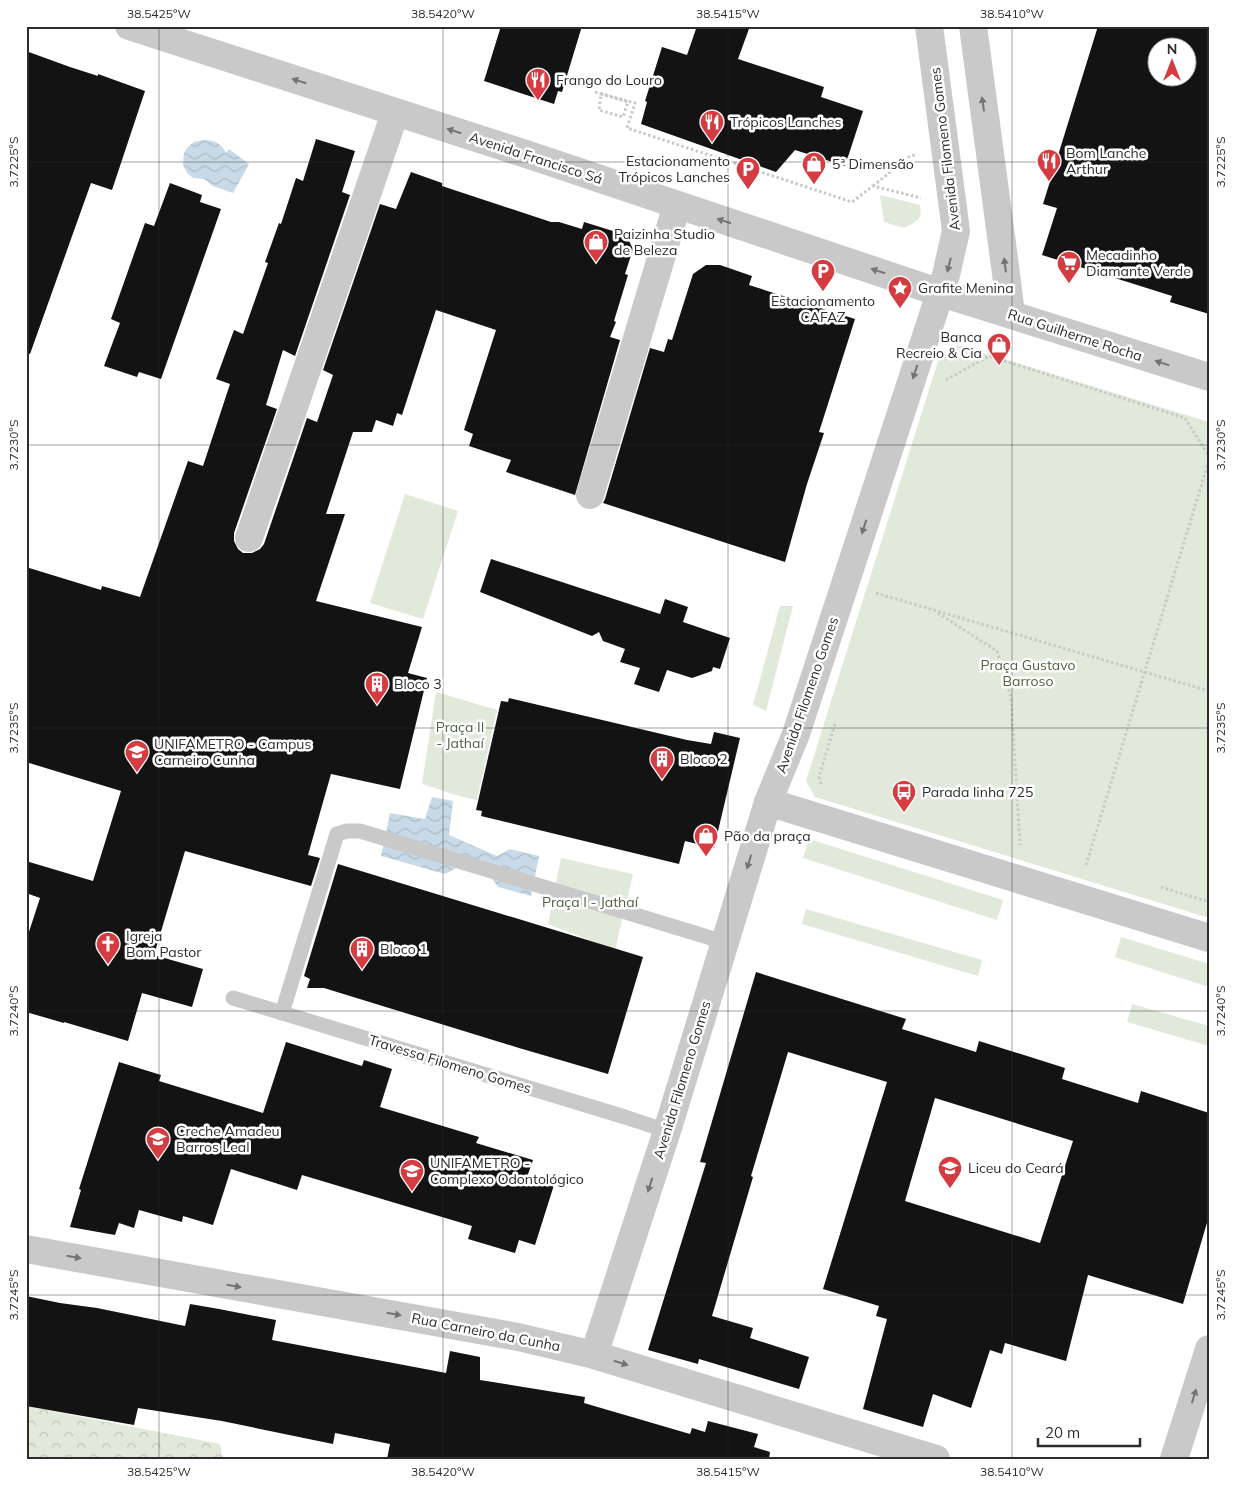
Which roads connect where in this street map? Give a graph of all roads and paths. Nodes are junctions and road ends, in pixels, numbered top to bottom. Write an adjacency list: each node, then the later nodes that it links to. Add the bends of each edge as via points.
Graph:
1 (129, 26): 6 (street, Avenida Francisco Sá, one-way to 1)
2 (929, 26): 11 (street, Avenida Filomeno Gomes, one-way to 11, via 956,231)
3 (973, 26): 12 (street, one-way to 3)
4 (595, 92): 8 (path, via 635,103 627,128 852,202)
5 (601, 94): 5 (path, via 628,102 623,117 599,110)
6 (396, 113): 10 (street, Avenida Francisco Sá, one-way to 6); 18 (street)
7 (910, 156): 8 (path)
8 (873, 186): 9 (path)
9 (925, 199)
10 (676, 205): 11 (street, Avenida Francisco Sá, one-way to 10); 17 (street)
11 (941, 293): 12 (street, Rua Guilherme Rocha); 25 (street, Avenida Filomeno Gomes, one-way to 25, via 796,734)
12 (1010, 314): 13 (street, Rua Guilherme Rocha, one-way to 12)
13 (1209, 377)
14 (942, 389): 15 (path, via 946,379 990,356 1185,418)
15 (1209, 456)
16 (1209, 460): 21 (path)
17 (590, 495)
18 (249, 538)
19 (873, 592): 20 (path)
20 (934, 610): 21 (path); 26 (path, via 997,651 1011,696)
21 (1144, 672): 22 (path); 27 (path)
22 (1209, 691)
23 (838, 715): 24 (path)
24 (819, 777)
25 (768, 802): 28 (street); 29 (street, Avenida Filomeno Gomes, one-way to 29)
26 (1020, 846)
27 (1086, 865)
28 (1209, 938)
29 (724, 942): 31 (lane, via 360,831 347,831 337,834); 32 (street, Avenida Filomeno Gomes)
30 (233, 998): 31 (lane, Travessa Filomeno Gomes)
31 (282, 1013): 32 (lane, Travessa Filomeno Gomes)
32 (668, 1131): 35 (street, Avenida Filomeno Gomes, one-way to 35)
33 (26, 1249): 35 (street, Rua Carneiro da Cunha, one-way to 35, via 518,1336)
34 (1209, 1349): 37 (street, one-way to 34)
35 (594, 1355): 36 (street, Rua Carneiro da Cunha, one-way to 36)
36 (936, 1459)
37 (1174, 1459)

